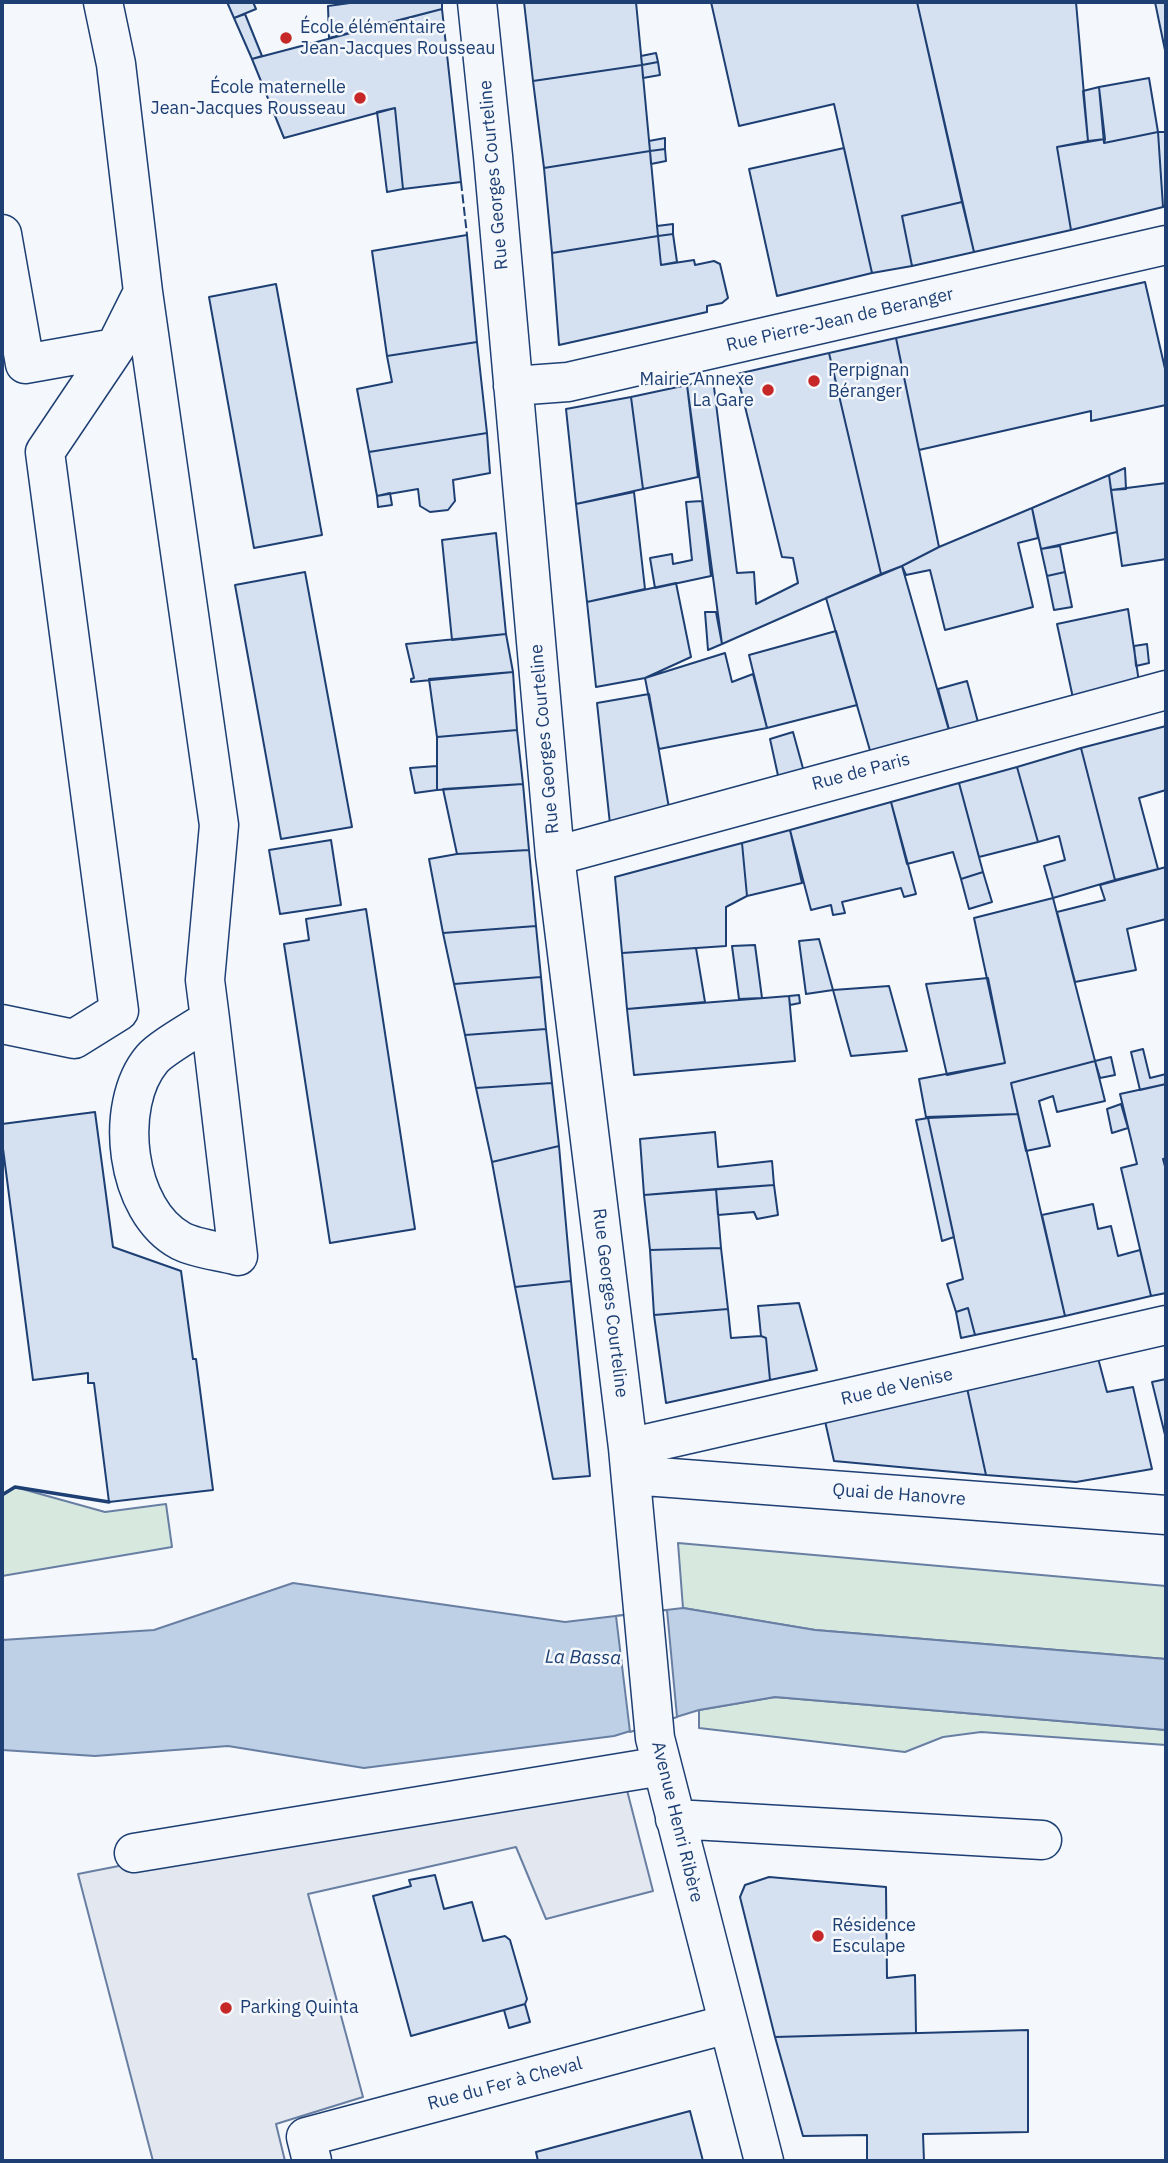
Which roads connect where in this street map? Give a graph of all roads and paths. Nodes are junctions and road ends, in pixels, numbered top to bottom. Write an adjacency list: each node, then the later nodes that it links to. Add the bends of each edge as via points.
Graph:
1 (103, 2): 5 (street, via 116,64)
2 (477, 2): 8 (street, Rue Georges Courteline)
3 (2, 234): 7 (street)
4 (1166, 245): 8 (street, Rue Pierre-Jean de Beranger, via 568,382)
5 (143, 292): 6 (street); 11 (street, via 219,825 205,980)
6 (115, 348): 7 (street); 12 (street, via 45,453 119,1011 75,1039)
7 (13, 368)
8 (513, 386): 10 (street, Rue Georges Courteline)
9 (1166, 690): 10 (street, Rue de Paris)
10 (555, 856): 14 (street, Rue Georges Courteline)
11 (210, 1019): 11 (street, via 230,1190 238,1256 181,1241 155,1221 138,1191 127,1139 135,1090 153,1058)
12 (2, 1024)
13 (1166, 1325): 14 (street, Rue de Venise)
14 (630, 1462): 15 (street, Quai de Hanovre); 16 (street, Avenue Henri Ribère)
15 (1166, 1515)
16 (658, 1752): 17 (street, Avenue Henri Ribère); 19 (street)
17 (675, 1819): 18 (street); 20 (street, Avenue Henri Ribère)
18 (1042, 1840)
19 (134, 1853)
20 (728, 2024): 21 (street, Rue du Fer à Cheval, via 306,2137); 22 (street, Avenue Henri Ribère)
21 (312, 2161)
22 (764, 2161)

